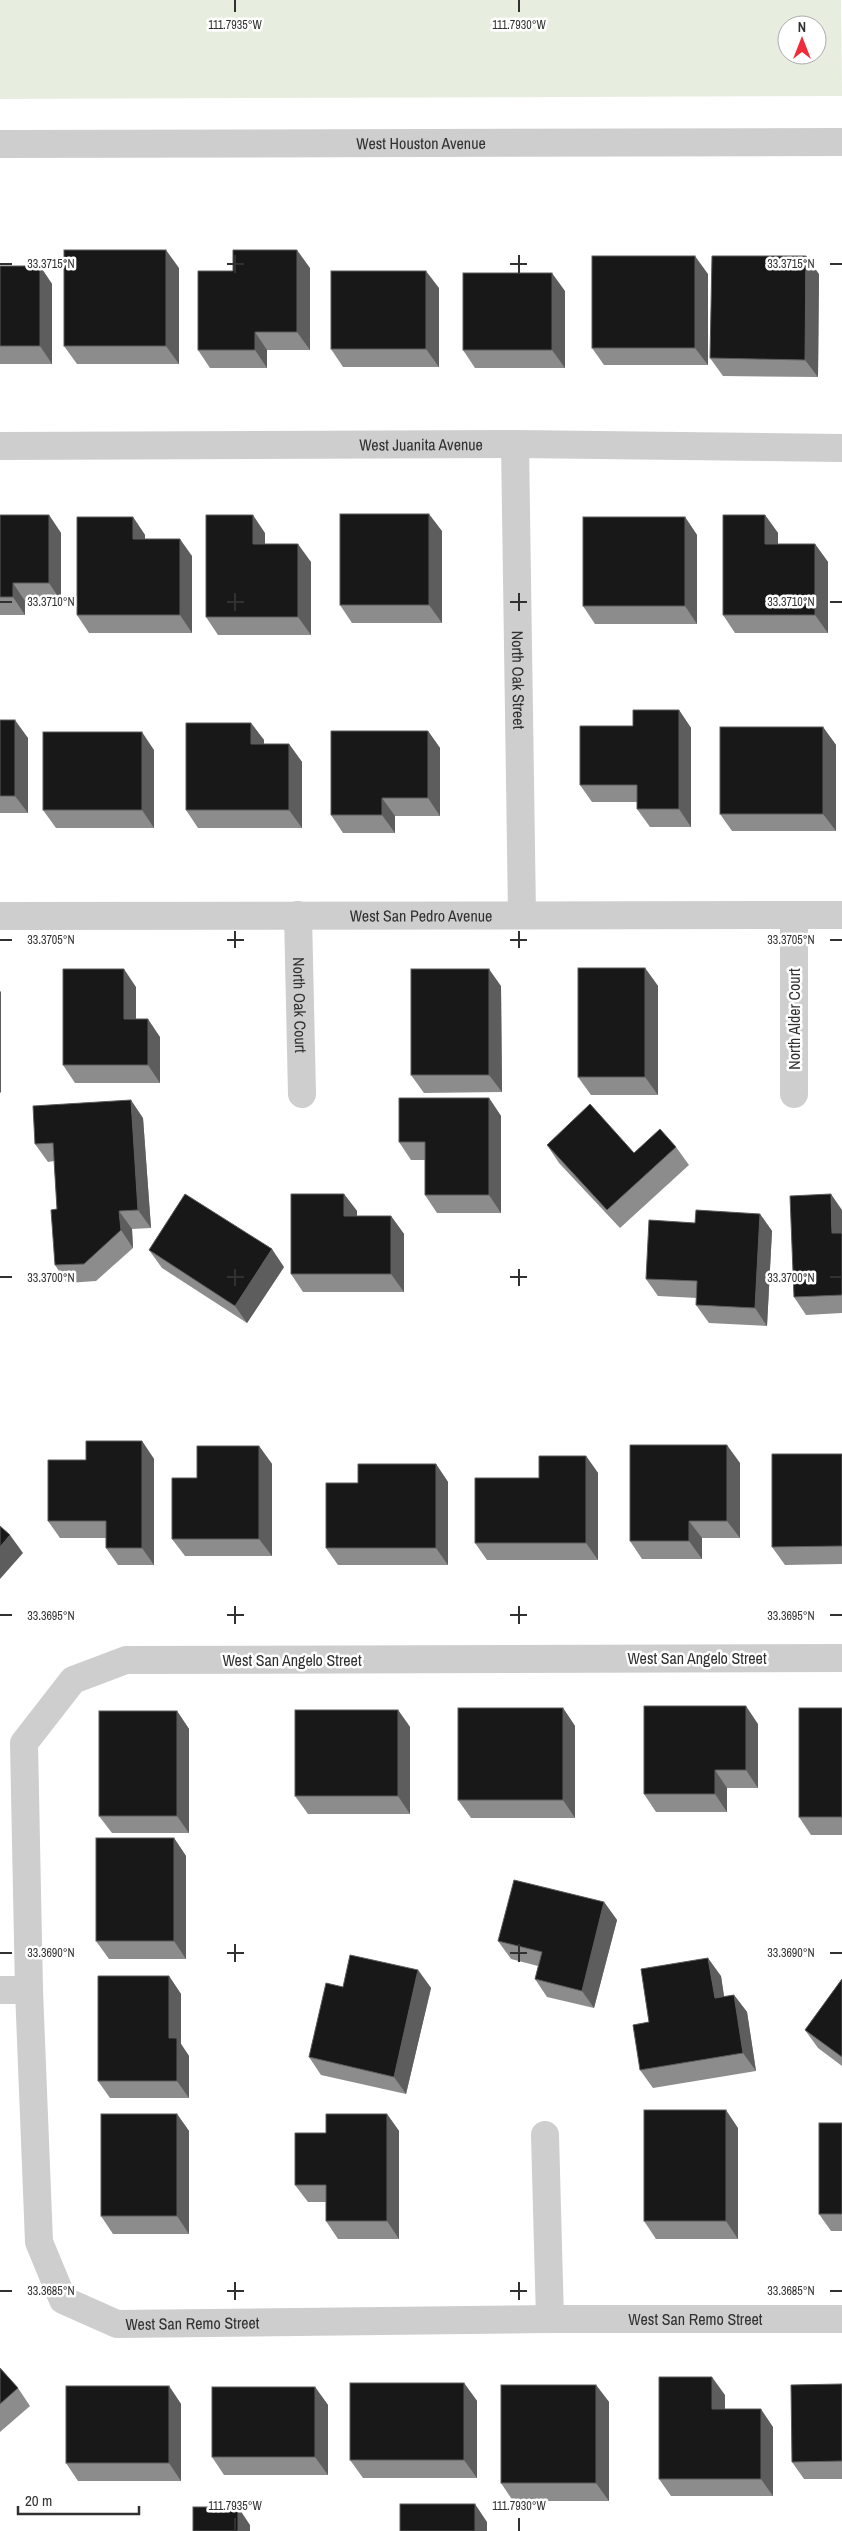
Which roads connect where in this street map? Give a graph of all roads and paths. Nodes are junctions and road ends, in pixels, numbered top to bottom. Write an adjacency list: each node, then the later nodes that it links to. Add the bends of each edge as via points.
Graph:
1 (842, 142): 2 (street, West Houston Avenue)
2 (0, 144)
3 (515, 444): 4 (street, West Juanita Avenue); 5 (street, West Juanita Avenue); 7 (street, North Oak Street)
4 (0, 446)
5 (842, 448)
6 (298, 915): 7 (street, West San Pedro Avenue); 10 (street, West San Pedro Avenue); 11 (street, North Oak Court)
7 (522, 915): 8 (street, West San Pedro Avenue)
8 (794, 915): 9 (street, West San Pedro Avenue); 12 (street, North Alder Court)
9 (842, 915)
10 (0, 916)
11 (302, 1094)
12 (794, 1094)
13 (842, 1658): 15 (street, West San Angelo Street, via 126,1660 73,1680 24,1743)
14 (0, 1990): 15 (street)
15 (29, 1990): 17 (street, West San Remo Street, via 39,2242 63,2300 117,2324)
16 (545, 2136): 17 (street)
17 (550, 2319): 18 (street, West San Remo Street)
18 (842, 2319)

